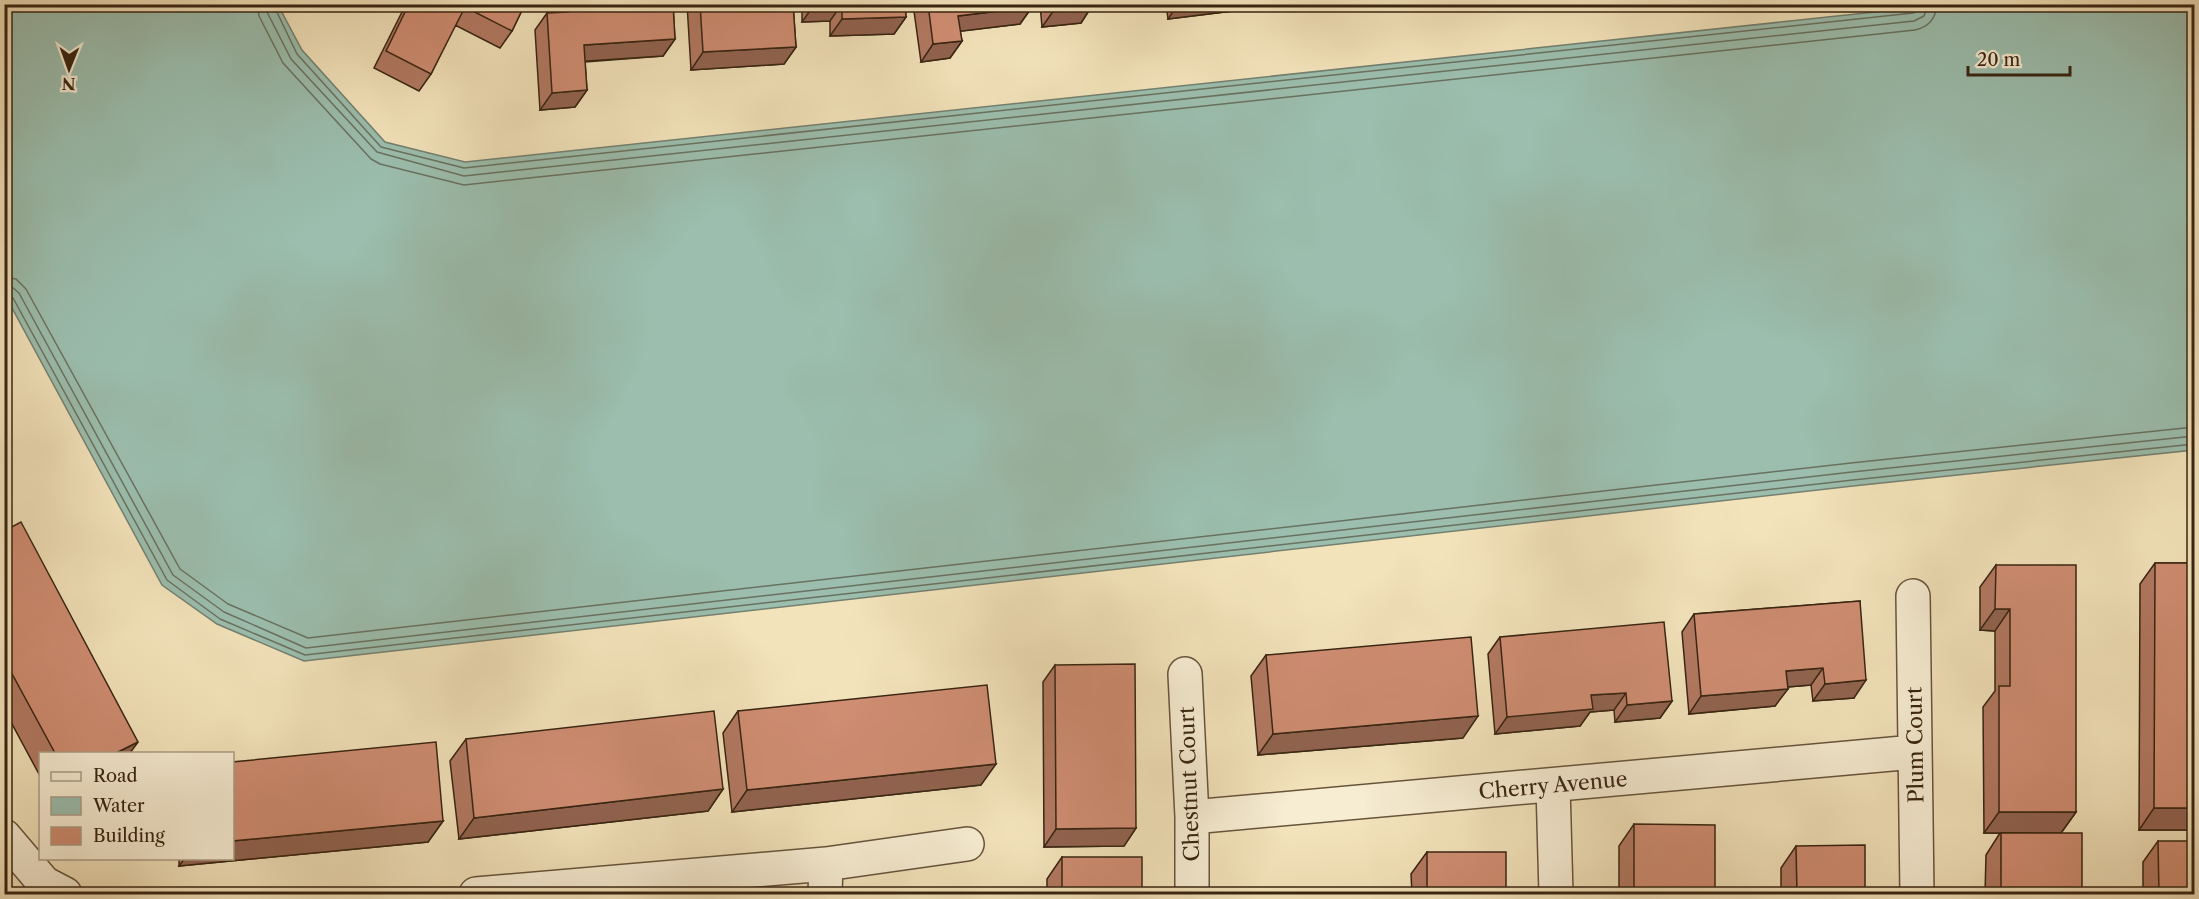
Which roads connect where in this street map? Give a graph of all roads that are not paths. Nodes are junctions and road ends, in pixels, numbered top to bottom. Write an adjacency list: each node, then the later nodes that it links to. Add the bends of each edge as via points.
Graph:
1 (1913, 596): 3 (street, Plum Court)
2 (1185, 674): 5 (street, Chestnut Court)
3 (1914, 752): 4 (street, Cherry Avenue); 13 (street, Plum Court)
4 (1553, 786): 5 (street, Cherry Avenue); 12 (street)
5 (1192, 817): 11 (street, Chestnut Court)
6 (4, 836): 9 (street, via 44,883)
7 (967, 844): 8 (street)
8 (826, 879): 10 (street)
9 (65, 894)
10 (476, 894)
11 (1192, 894)
12 (1556, 894)
13 (1917, 894)

